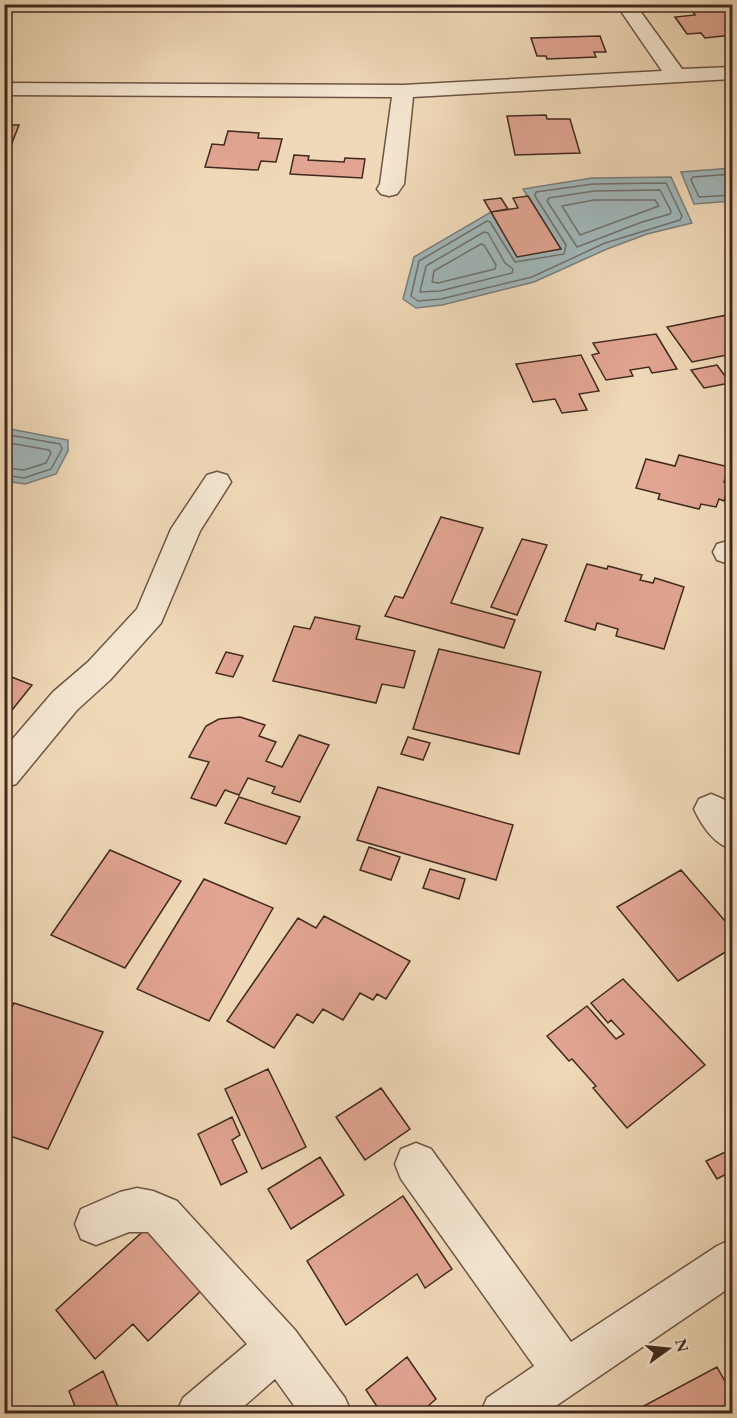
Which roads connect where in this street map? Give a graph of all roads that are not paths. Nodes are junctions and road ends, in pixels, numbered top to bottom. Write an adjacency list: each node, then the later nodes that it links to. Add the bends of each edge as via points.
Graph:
1 (624, 4): 3 (street)
2 (732, 73): 3 (street)
3 (676, 76): 5 (street)
4 (4, 89): 5 (street)
5 (403, 91): 6 (street)
6 (389, 189)
7 (217, 482): 8 (street, via 186,528 150,615 99,671 65,701)
8 (4, 774)
9 (416, 1164): 13 (street)
10 (96, 1224): 12 (street, via 140,1208 162,1216)
11 (732, 1261): 13 (street)
12 (279, 1346): 14 (street); 15 (street)
13 (565, 1371): 16 (street)
14 (199, 1413)
15 (329, 1413)
16 (503, 1413)

